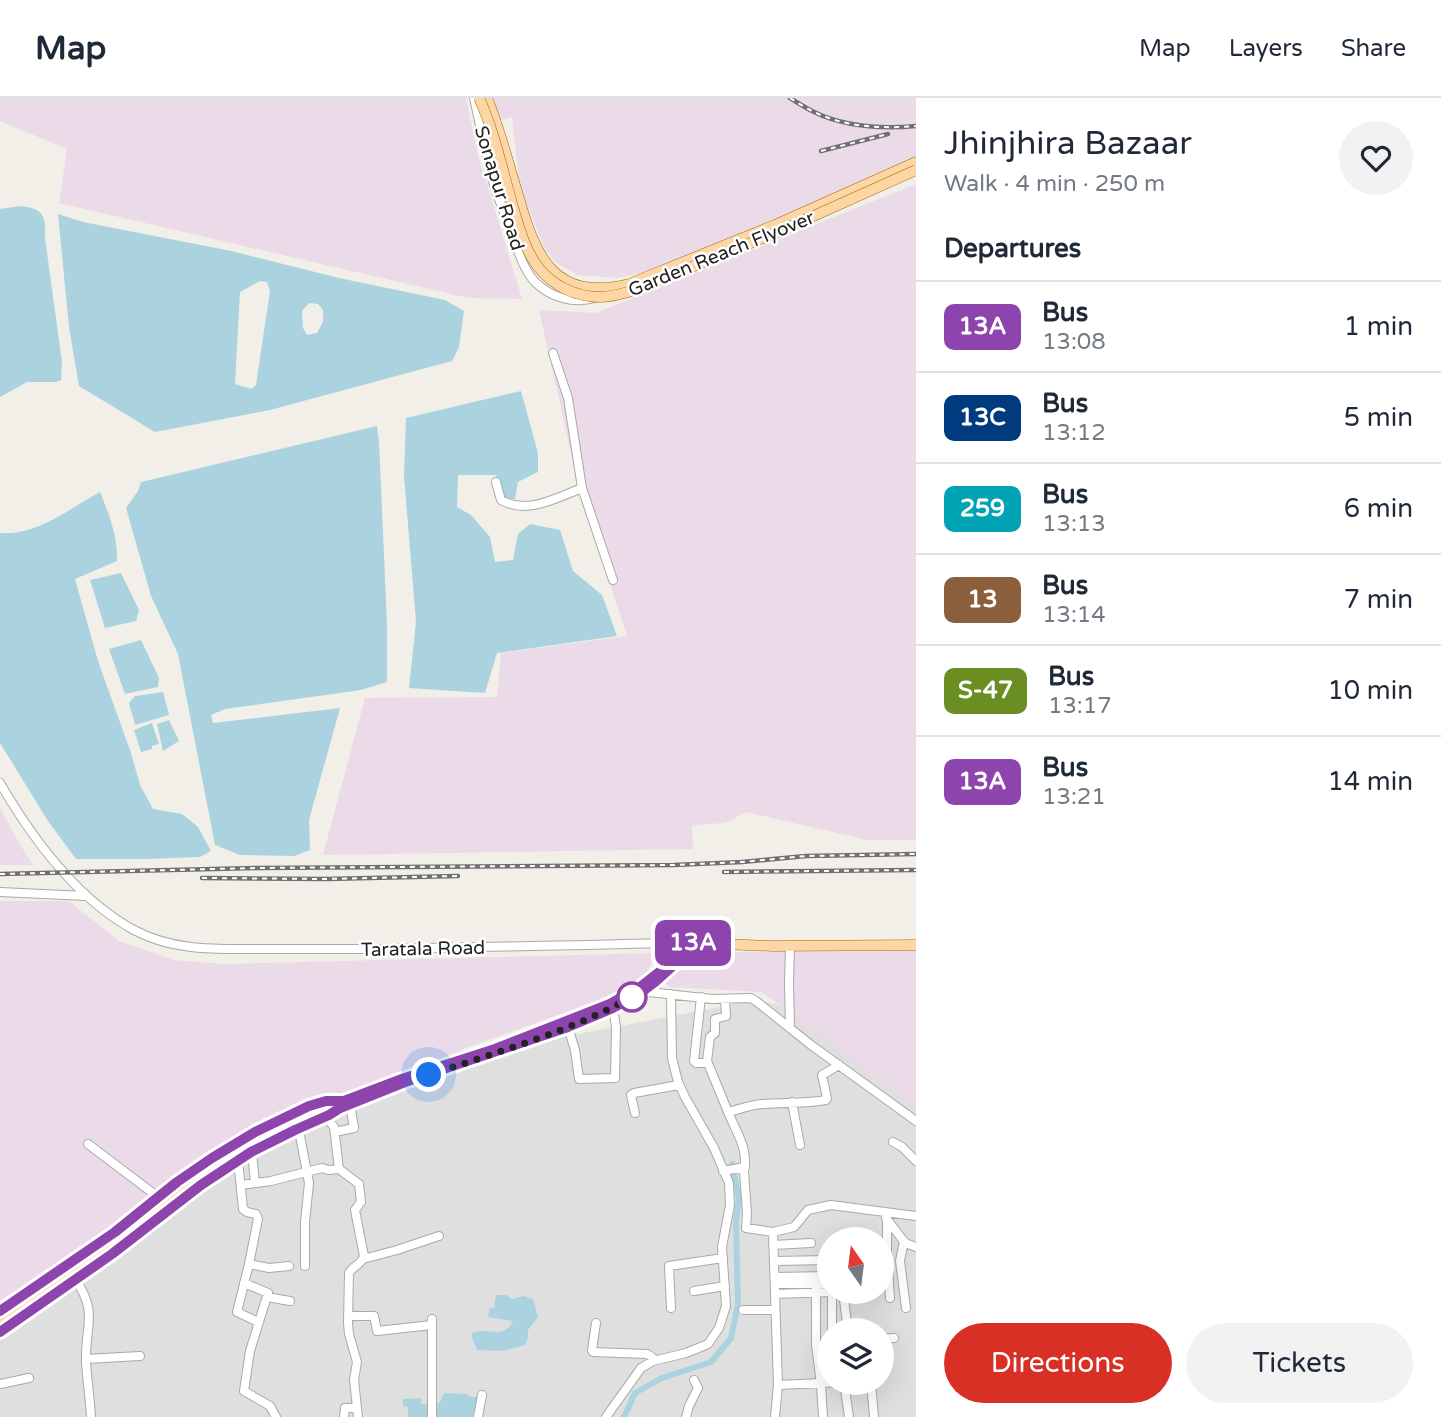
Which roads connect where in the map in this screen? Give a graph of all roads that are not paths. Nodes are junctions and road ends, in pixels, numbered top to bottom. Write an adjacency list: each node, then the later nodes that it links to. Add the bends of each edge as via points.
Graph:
1 (474, 98): 5 (street, Sonapur Road, via 496,188 525,268 549,293 572,302 662,277)
2 (479, 98): 5 (main road, Garden Reach Flyover, bridge, via 533,258 559,285 590,296 632,291)
3 (487, 98): 4 (main road, Garden Reach Flyover, via 526,224 540,254 563,279 591,289 629,284)
4 (916, 162)
5 (916, 170)
6 (553, 353): 8 (street, via 568,398)
7 (496, 482): 8 (street, via 501,500 528,507)
8 (582, 488): 9 (street)
9 (613, 580)
10 (0, 783): 12 (street, Taratala Road, via 49,854)
11 (0, 892): 12 (street)
12 (86, 896): 13 (street, Taratala Road, via 134,930 191,948)
13 (663, 943): 14 (main road, Taratala Road); 17 (main road, via 667,962)
14 (698, 943): 16 (main road, Taratala Road); 17 (main road)
15 (916, 945): 16 (main road, Taratala Road)
16 (790, 946): 23 (street)
17 (644, 987): 18 (street); 21 (main road); 28 (main road, via 559,1025 402,1079)
18 (671, 994): 19 (street); 26 (street, via 672,1058)
19 (701, 998): 20 (street); 24 (street, via 694,1061)
20 (725, 999): 23 (street, via 756,1001); 24 (street, via 726,1016 715,1019)
21 (613, 1008): 22 (main road); 22 (street, via 615,1078 579,1079)
22 (568, 1027): 28 (main road)
23 (790, 1028): 25 (street)
24 (707, 1063): 29 (street)
25 (839, 1065): 27 (street, via 822,1075 827,1099); 32 (street)
26 (680, 1085): 30 (street, via 634,1093); 44 (street)
27 (792, 1102): 29 (street); 37 (street)
28 (345, 1104): 31 (main road); 34 (street, via 354,1128); 47 (street, via 326,1101 309,1106 255,1132)
29 (728, 1112): 41 (street, via 742,1143)
30 (635, 1113)
31 (320, 1114): 33 (street); 34 (street); 83 (main road, bridge, via 220,1166)
32 (916, 1121)
33 (295, 1130): 38 (street); 43 (street)
34 (335, 1132): 42 (street)
35 (892, 1142): 40 (street)
36 (88, 1144): 47 (street)
37 (800, 1146)
38 (251, 1152): 39 (street); 45 (street)
39 (238, 1160): 46 (street); 66 (street)
40 (916, 1161)
41 (745, 1167): 44 (street); 51 (street, via 746,1228)
42 (340, 1169): 43 (street); 58 (street, via 360,1187 362,1202 355,1210)
43 (306, 1171): 45 (street); 64 (street)
44 (723, 1171): 57 (street, via 730,1197)
45 (255, 1183): 46 (street)
46 (241, 1185): 61 (street, via 243,1209 258,1217)
47 (158, 1197): 62 (street)
48 (885, 1216): 49 (street); 50 (street); 51 (street, via 838,1205 820,1206 806,1210 794,1227); 53 (street)
49 (916, 1216)
50 (886, 1227)
51 (773, 1231): 55 (street)
52 (439, 1236): 58 (street)
53 (904, 1241): 56 (street); 76 (street, via 900,1261)
54 (811, 1243): 55 (street)
55 (774, 1245): 60 (street)
56 (916, 1247)
57 (723, 1258): 69 (street); 75 (street, via 669,1266)
58 (363, 1259): 80 (street, via 349,1273)
59 (817, 1260): 60 (street)
60 (774, 1261): 67 (street)
61 (249, 1264): 63 (street); 68 (street)
62 (66, 1265): 66 (street); 79 (street)
63 (289, 1266)
64 (304, 1266)
65 (817, 1277): 67 (street)
66 (76, 1280): 84 (street); 87 (street, via 90,1310)
67 (775, 1280): 70 (street); 72 (street)
68 (244, 1283): 73 (street, via 268,1293); 81 (street, via 237,1312)
69 (725, 1286): 71 (street); 88 (street, via 722,1321 708,1344)
70 (816, 1289): 72 (street); 85 (street)
71 (694, 1291)
72 (775, 1294): 78 (street)
73 (267, 1297): 74 (street); 81 (street)
74 (290, 1301)
75 (671, 1308)
76 (906, 1308)
77 (743, 1310): 78 (street)
78 (775, 1310): 93 (street)
79 (0, 1311)
80 (348, 1316): 98 (street, via 357,1363); 102 (street, via 373,1316 377,1331 432,1322)
81 (258, 1322): 100 (street, via 244,1391 270,1406)
82 (596, 1323): 88 (street, via 593,1352 647,1354)
83 (0, 1325)
84 (0, 1332)
85 (817, 1354)
86 (140, 1356): 87 (street)
87 (86, 1359): 99 (street)
88 (653, 1361): 104 (street, via 639,1370)
89 (29, 1378): 91 (street)
90 (694, 1380): 105 (street, via 698,1388)
91 (0, 1384)
92 (817, 1384): 93 (street)
93 (778, 1385): 106 (street)
94 (482, 1395): 103 (street)
95 (822, 1395): 107 (street)
96 (843, 1395): 108 (street)
97 (872, 1395): 109 (street)
98 (357, 1413): 101 (street, via 345,1408)
99 (91, 1417)
100 (276, 1417)
101 (344, 1417)
102 (432, 1417)
103 (478, 1417)
104 (606, 1417)
105 (686, 1417)
106 (775, 1417)
107 (823, 1417)
108 (849, 1417)
109 (874, 1417)

